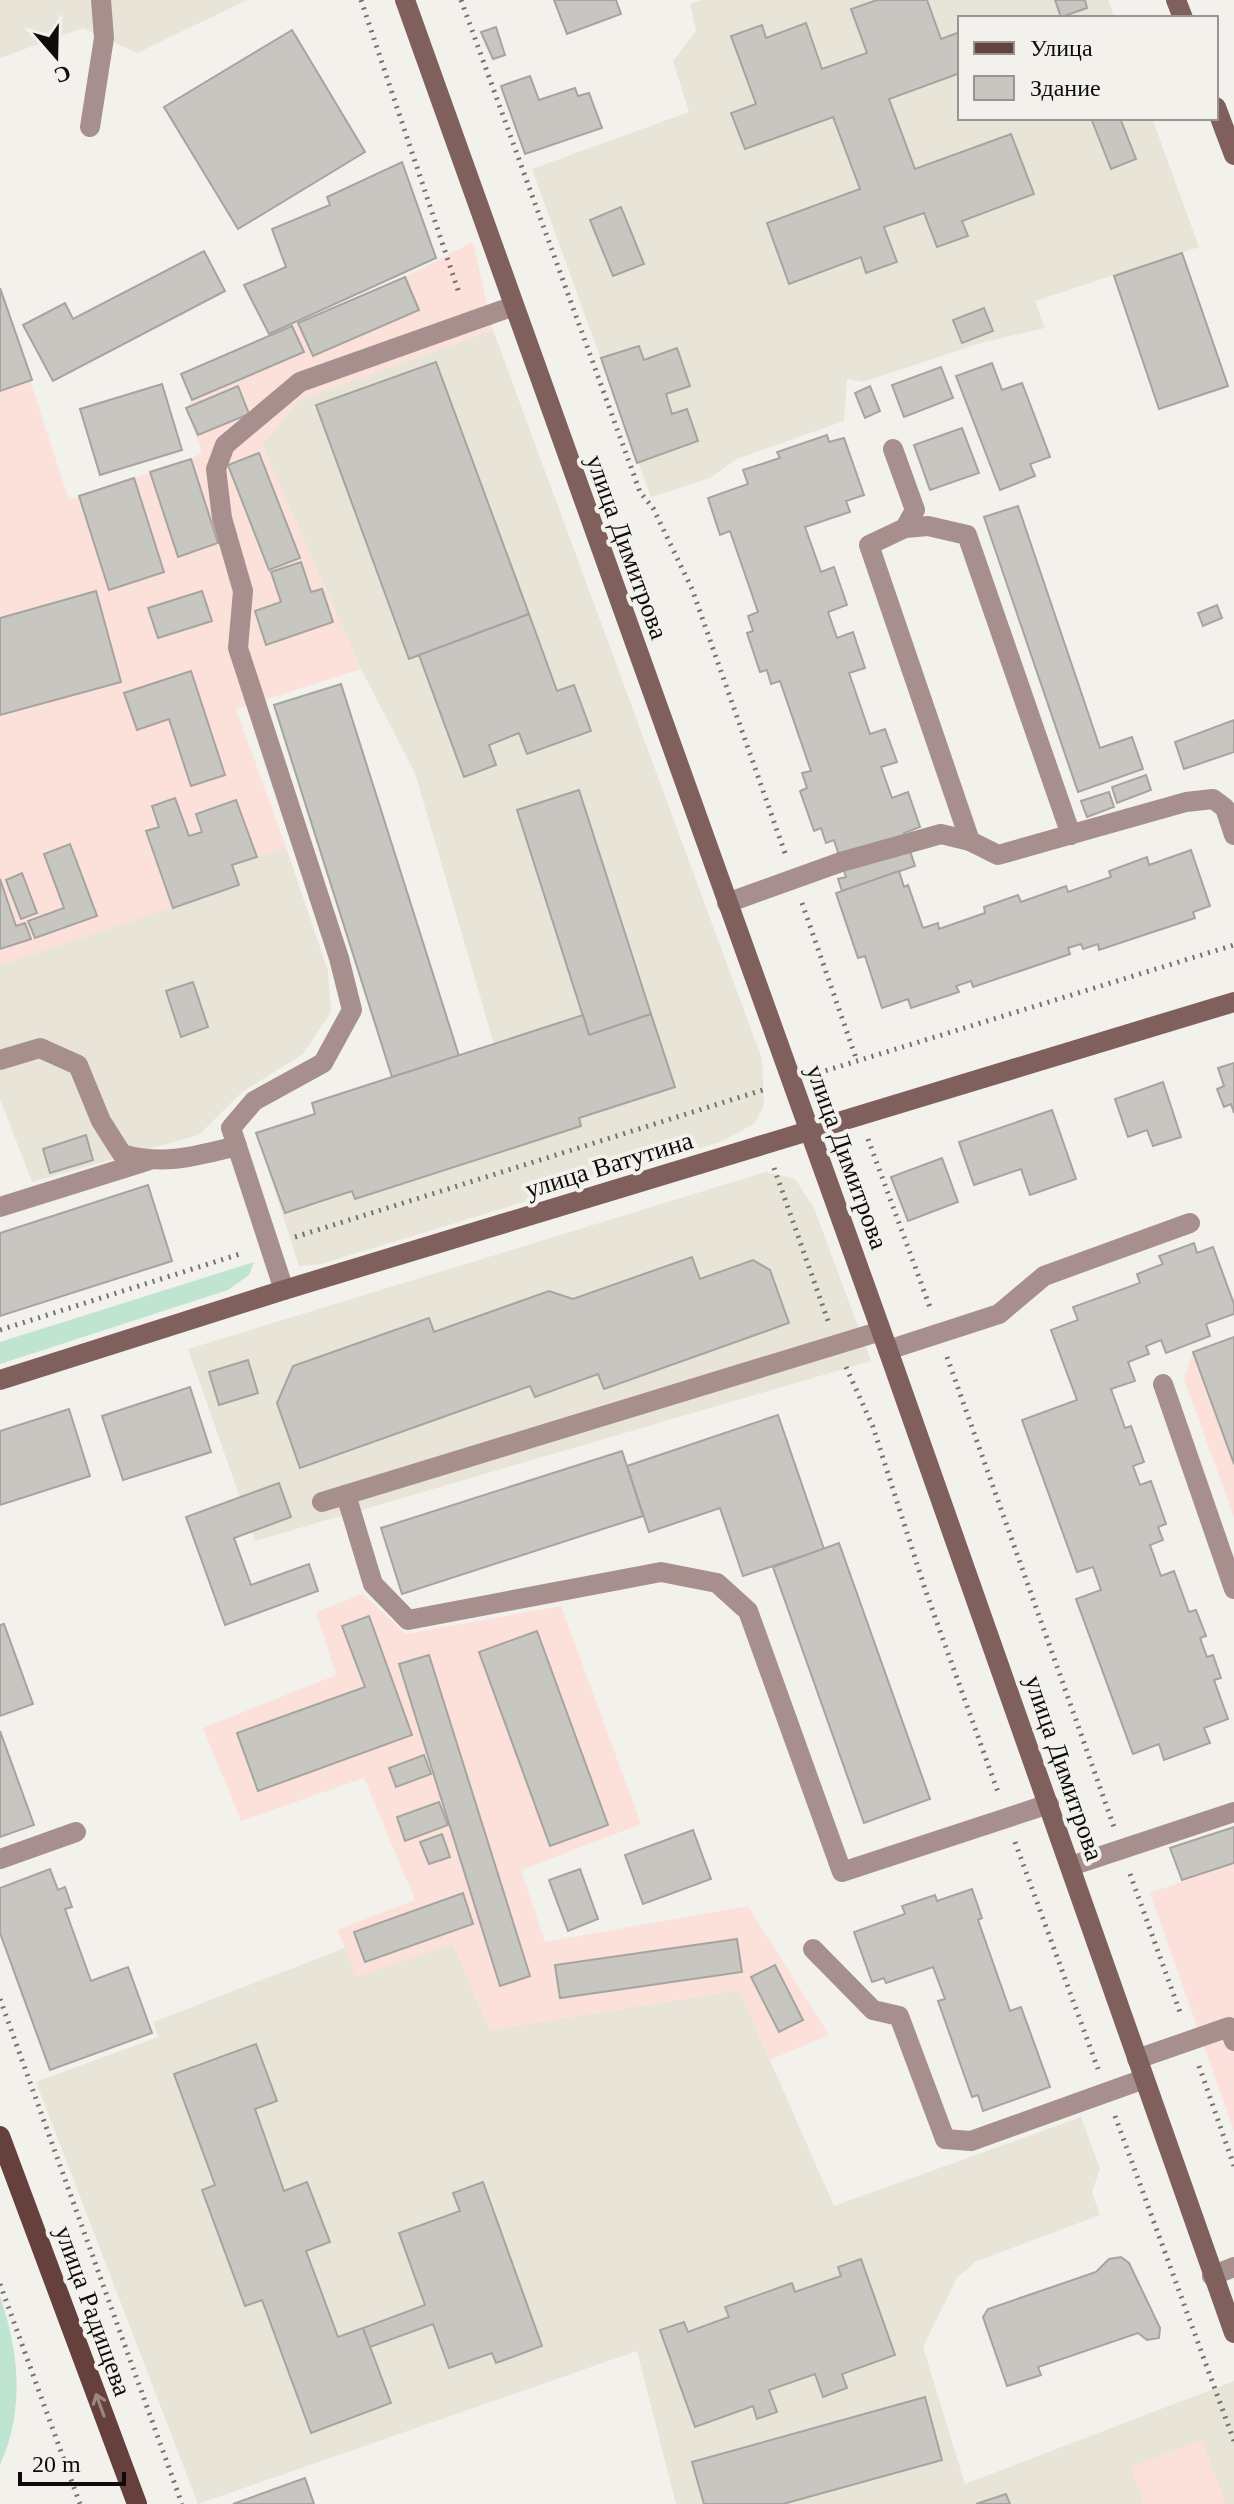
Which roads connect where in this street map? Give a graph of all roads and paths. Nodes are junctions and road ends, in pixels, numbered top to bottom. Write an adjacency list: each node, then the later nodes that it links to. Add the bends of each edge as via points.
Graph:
1 (101, 0): 6 (lane, via 104,38)
2 (361, 0): 8 (path)
3 (405, 0): 9 (main road, улица Димитрова)
4 (461, 0): 15 (path, via 640,492 692,589)
5 (1218, 112): 7 (main road)
6 (90, 127)
7 (1234, 155)
8 (459, 293)
9 (514, 306): 16 (main road, улица Димитрова); 24 (lane, via 300,382 225,445 216,469 222,518 243,591 238,648 352,1010 323,1063 254,1101 231,1128)
10 (893, 449): 11 (lane, via 915,510)
11 (905, 528): 12 (lane, via 928,526 967,535); 14 (lane, via 869,545)
12 (1071, 835): 13 (lane, via 1213,799 1225,808); 14 (lane, via 998,855)
13 (1234, 835)
14 (970, 841): 15 (lane, via 941,834)
15 (794, 879): 16 (lane); 20 (path)
16 (727, 903): 21 (main road, улица Димитрова)
17 (1234, 945): 20 (path)
18 (1234, 1002): 22 (main road, улица Ватутина)
19 (0, 1060): 25 (lane, via 40,1048 78,1065 101,1121 122,1154)
20 (857, 1061): 21 (path)
21 (792, 1081): 23 (main road, улица Димитрова); 28 (path)
22 (860, 1116): 23 (main road, улица Ватутина); 31 (path)
23 (810, 1131): 29 (main road, улица Ватутина); 32 (main road, улица Димитрова)
24 (237, 1146): 25 (lane, via 170,1162); 28 (lane)
25 (147, 1161): 26 (lane)
26 (0, 1207)
27 (1190, 1223): 31 (lane, via 1044,1276 999,1314)
28 (270, 1244): 29 (lane); 30 (path)
29 (284, 1290): 33 (main road, улица Ватутина)
30 (0, 1330)
31 (940, 1333): 32 (lane); 41 (path)
32 (885, 1340): 35 (lane); 38 (main road, улица Димитрова)
33 (0, 1380)
34 (1163, 1384): 37 (lane)
35 (346, 1495): 36 (lane); 38 (lane, via 373,1584 408,1620 661,1572 717,1583 748,1611 842,1872)
36 (322, 1502)
37 (1234, 1589)
38 (1049, 1804): 43 (main road, улица Димитрова)
39 (1234, 1812): 41 (lane)
40 (76, 1832): 42 (lane)
41 (1122, 1849): 43 (lane); 46 (path)
42 (0, 1859)
43 (1071, 1866): 48 (main road, улица Димитрова)
44 (813, 1949): 48 (lane, via 873,2010 899,2016 945,2139 971,2141)
45 (0, 1999): 57 (path)
46 (1189, 2040): 47 (lane, via 1229,2027); 48 (lane); 50 (path)
47 (1234, 2041)
48 (1141, 2069): 52 (main road, улица Димитрова)
49 (0, 2136): 56 (main road, улица Радищева, one-way to 49)
50 (1234, 2166)
51 (1234, 2267): 52 (lane)
52 (1212, 2276): 54 (main road, улица Димитрова)
53 (0, 2284): 55 (path)
54 (1234, 2333)
55 (80, 2504)
56 (137, 2504)
57 (182, 2504)

